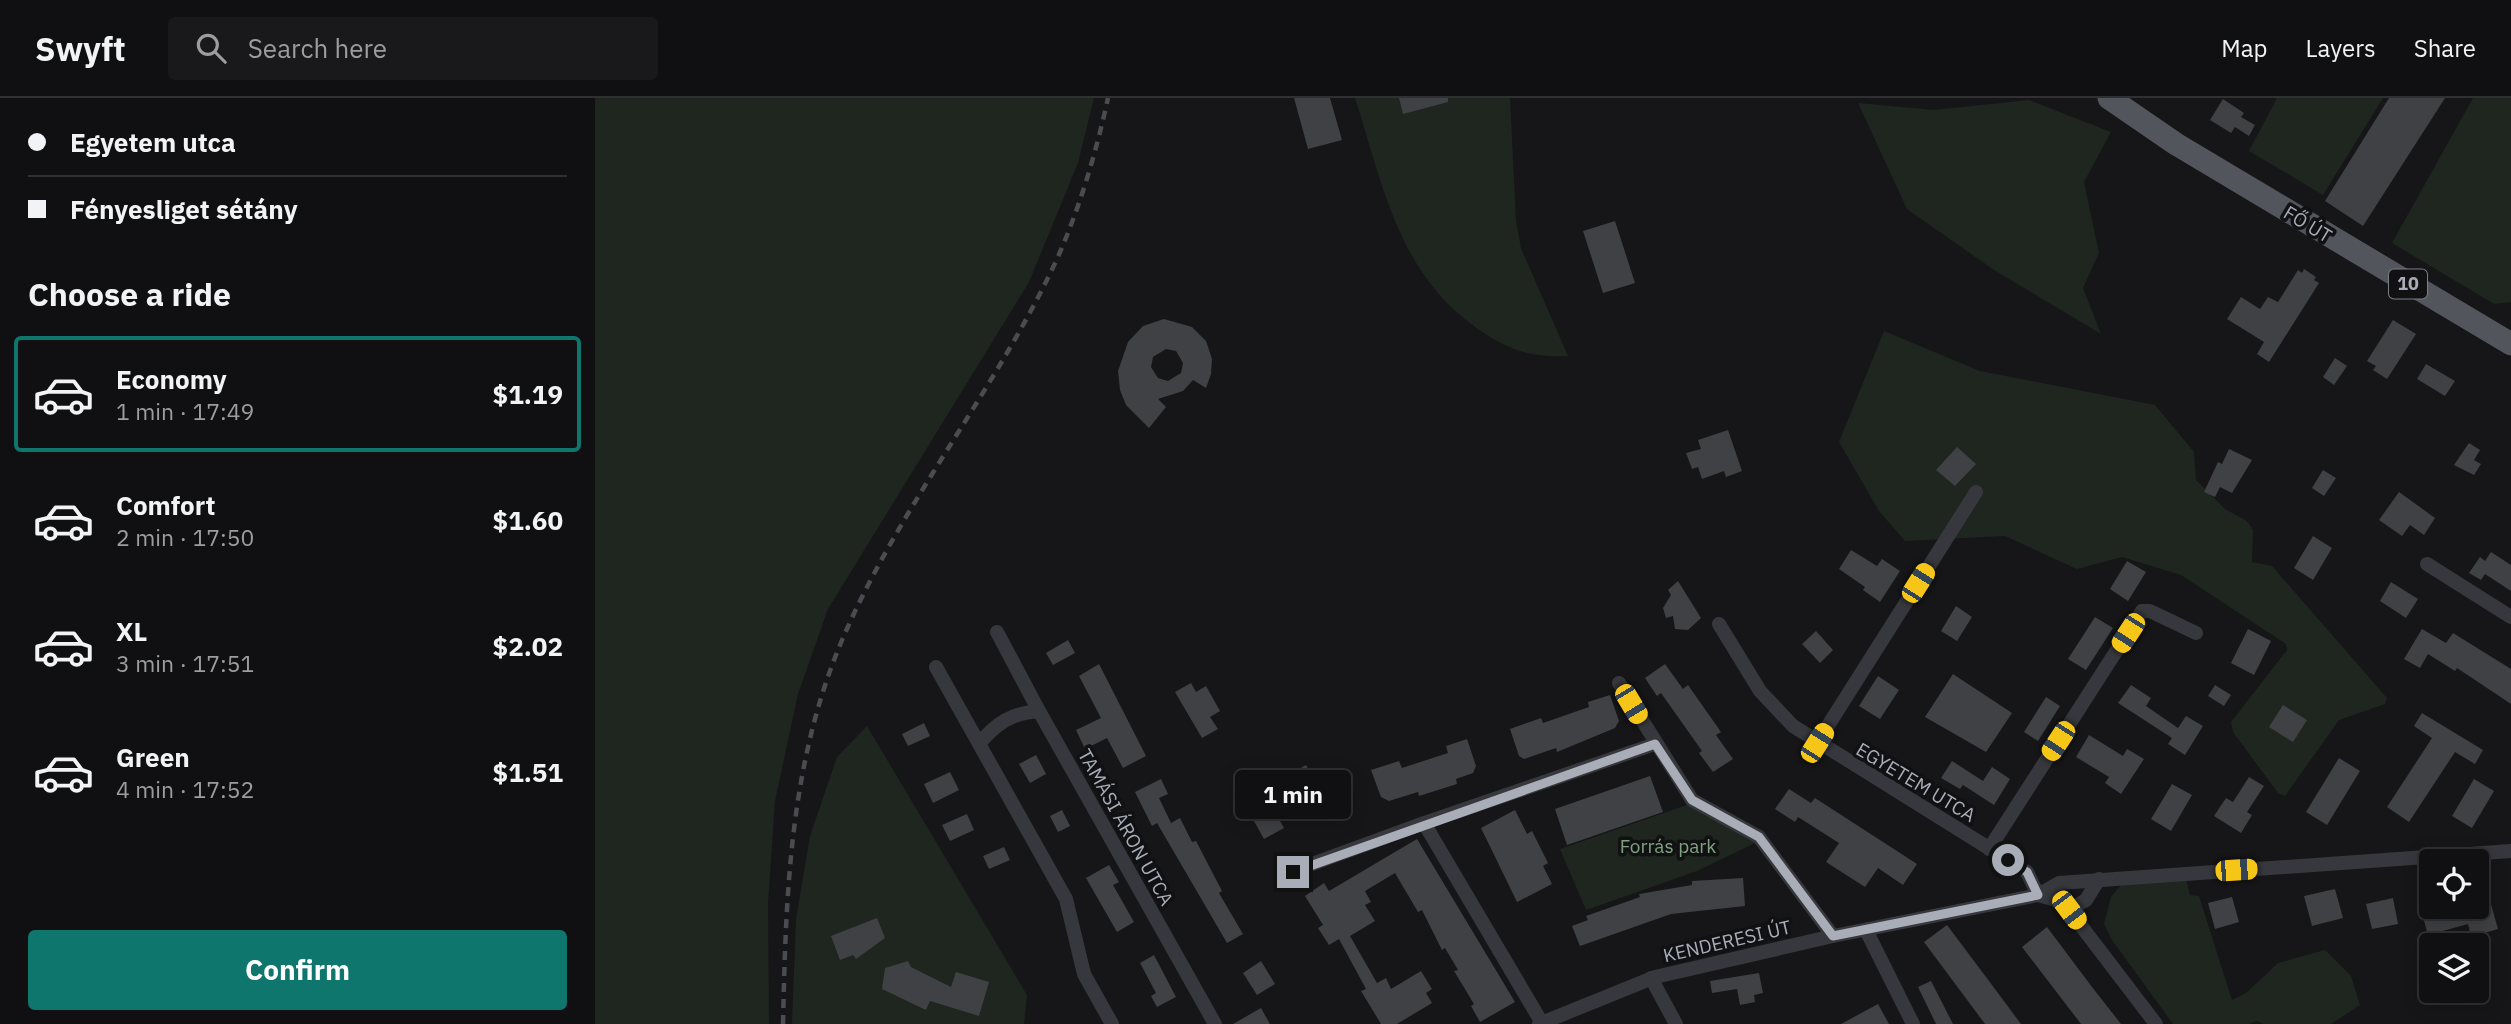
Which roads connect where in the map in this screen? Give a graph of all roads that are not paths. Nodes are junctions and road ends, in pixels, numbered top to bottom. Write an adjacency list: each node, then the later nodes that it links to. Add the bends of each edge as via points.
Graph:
1 (2109, 98): 2 (main road, FŐ ÚT / 10, via 2176,144)
2 (2511, 344)
3 (1976, 492): 12 (street)
4 (2427, 564): 5 (street)
5 (2511, 617)
6 (1719, 624): 12 (street, EGYETEM UTCA, via 1760,691 1793,726)
7 (997, 632): 11 (street, TAMÁSI ÁRON UTCA)
8 (2196, 633): 16 (street, via 2142,611)
9 (936, 667): 13 (street)
10 (1619, 683): 14 (street)
11 (1039, 711): 13 (street, via 1014,715 997,724); 27 (street, TAMÁSI ÁRON UTCA)
12 (1817, 743): 16 (street, EGYETEM UTCA)
13 (979, 744): 26 (street, via 1066,899 1084,974)
14 (1655, 744): 15 (street); 23 (street, via 1692,800 1759,837)
15 (1424, 823): 18 (street); 25 (street)
16 (1989, 849): 20 (street, EGYETEM UTCA, via 2027,872)
17 (2511, 851): 19 (street, KENDERESI ÚT)
18 (1293, 872)
19 (2099, 879): 20 (street, KENDERESI ÚT, via 2059,883); 21 (street, via 2086,900)
20 (2038, 895): 21 (street, EGYETEM UTCA); 22 (street, KENDERESI ÚT)
21 (2069, 910): 30 (street, EGYETEM UTCA)
22 (1866, 930): 23 (street, KENDERESI ÚT); 29 (street)
23 (1833, 936): 24 (street, KENDERESI ÚT)
24 (1651, 978): 25 (street, KENDERESI ÚT); 28 (street)
25 (1541, 1023)
26 (1112, 1024)
27 (1215, 1024)
28 (1676, 1024)
29 (1913, 1024)
30 (2156, 1024)

